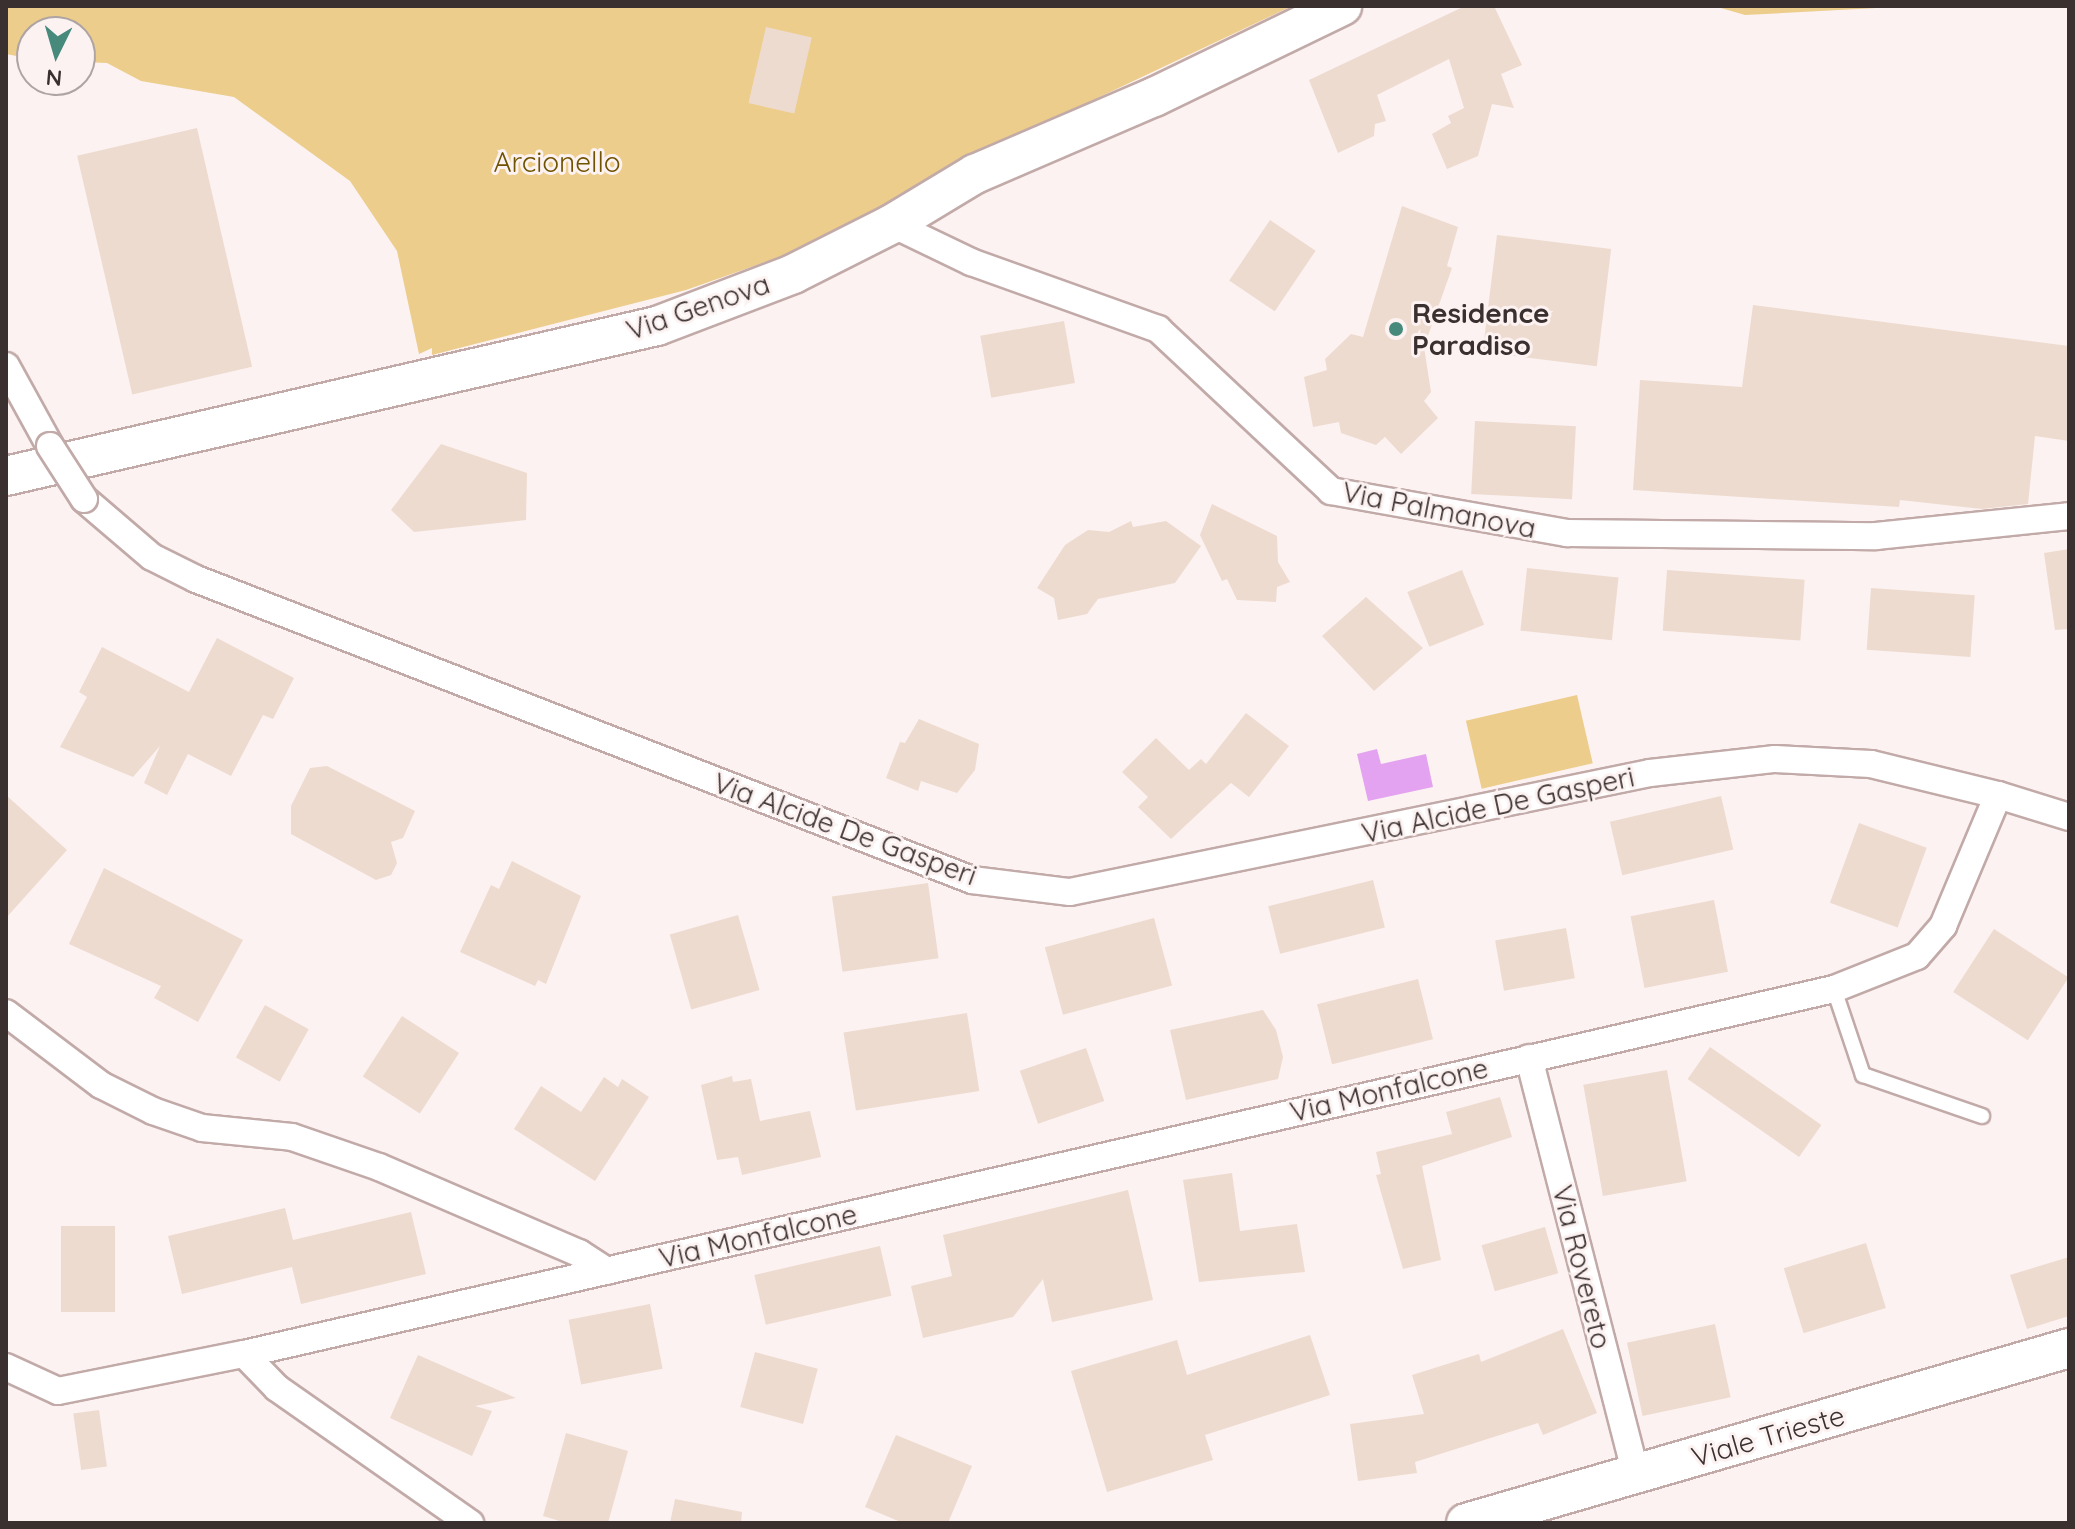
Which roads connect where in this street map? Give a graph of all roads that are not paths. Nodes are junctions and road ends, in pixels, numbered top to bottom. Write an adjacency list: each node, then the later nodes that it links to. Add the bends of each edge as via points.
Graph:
1 (1342, 6): 2 (main road, Via Genova, via 1154,97 975,174)
2 (892, 224): 4 (main road, Via Genova, via 793,274 657,326); 5 (street, Via Palmanova, via 971,262 1158,329 1331,491 1567,533 1876,536)
3 (6, 366): 6 (street, Via Alcide De Gasperi, bridge, via 84,499 152,557 196,579 972,880 1070,892 1650,773 1775,759 1871,764)
4 (6, 476)
5 (2069, 516)
6 (1998, 795): 7 (street); 8 (street, Via Monfalcone, via 1943,926 1917,956)
7 (2069, 817)
8 (1834, 989): 10 (street, Via Monfalcone); 11 (lane, via 1863,1075)
9 (6, 1013): 12 (street, via 101,1085 153,1111 202,1128 292,1137 379,1167 579,1253)
10 (1529, 1058): 12 (street, Via Monfalcone); 16 (street, Via Rovereto)
11 (1982, 1116)
12 (607, 1271): 14 (street, Via Monfalcone)
13 (2069, 1348): 16 (main road, Viale Trieste)
14 (244, 1354): 15 (street, Via Monfalcone, via 58,1391); 17 (street, via 277,1388)
15 (6, 1367)
16 (1636, 1475): 18 (main road, Viale Trieste)
17 (470, 1523)
18 (1466, 1523)

